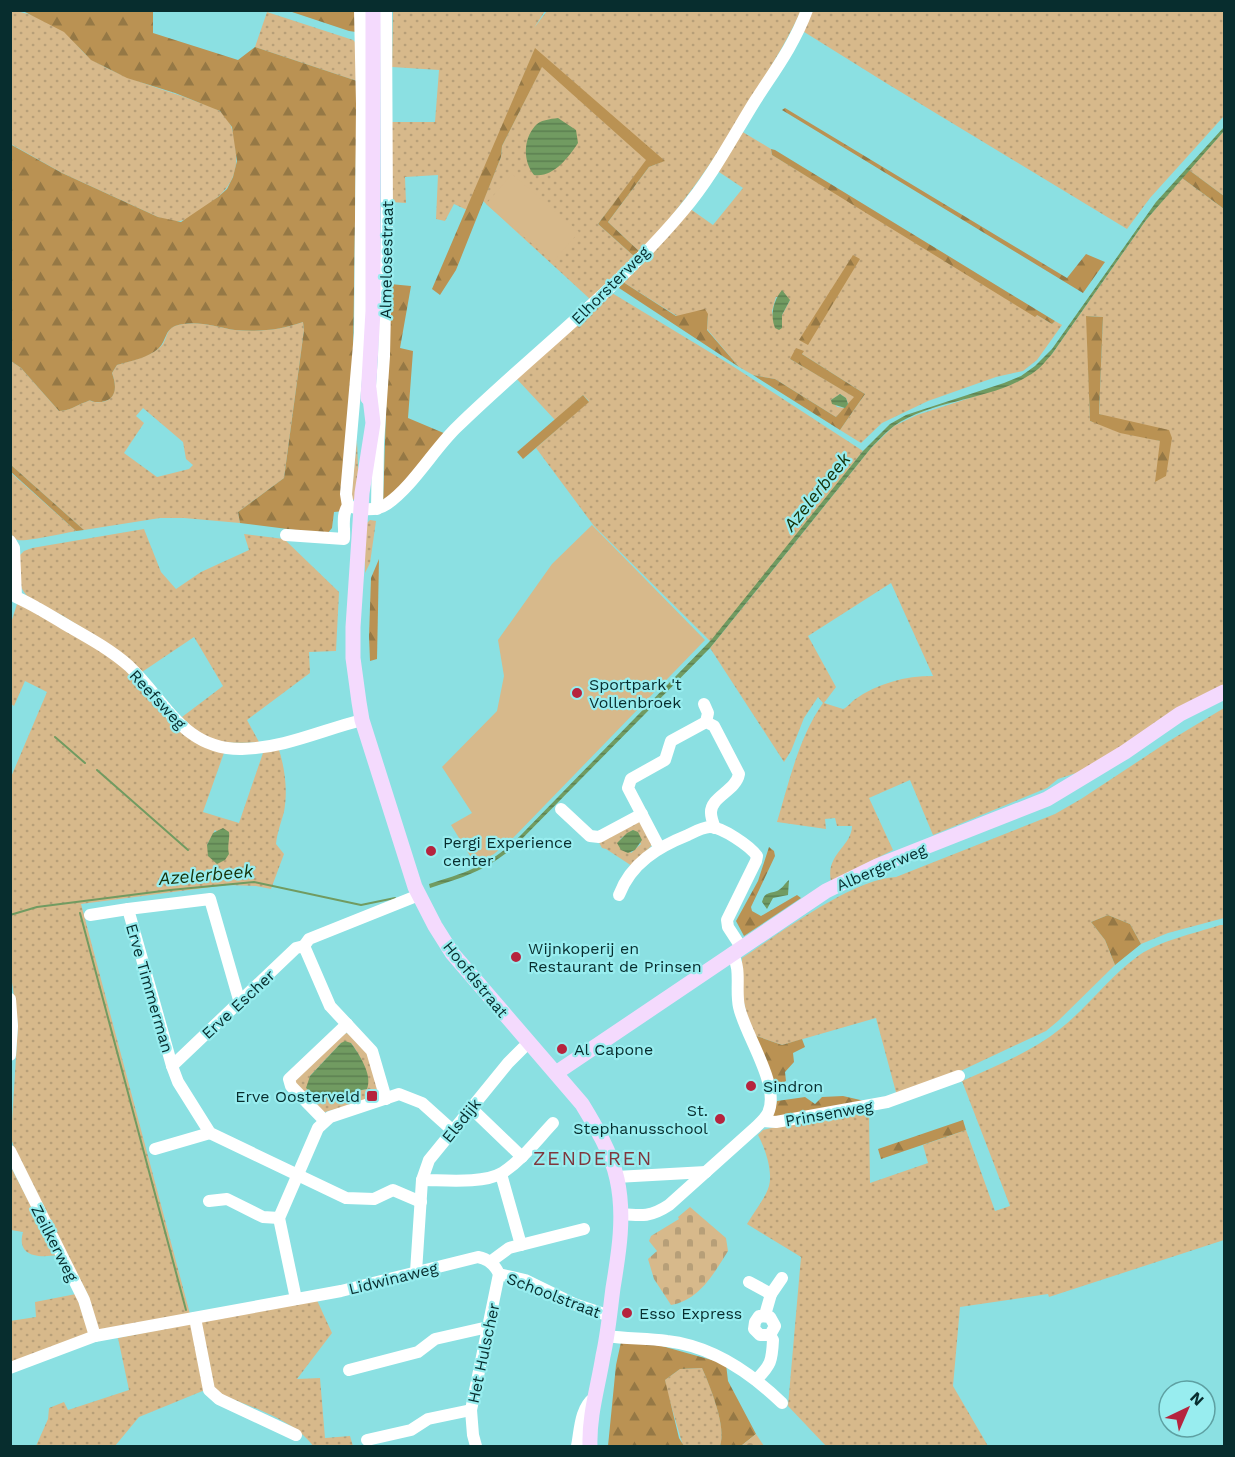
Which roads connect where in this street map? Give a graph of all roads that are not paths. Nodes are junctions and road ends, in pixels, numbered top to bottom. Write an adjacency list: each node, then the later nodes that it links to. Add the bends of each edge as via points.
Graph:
1 (360, 10): 5 (street, Almelosestraat, via 360,333 346,494)
2 (373, 10): 5 (main road, Almelosestraat, via 373,311 369,389 372,423 362,493)
3 (386, 10): 6 (street, Almelosestraat, via 386,253)
4 (807, 10): 6 (street, Elhorsterweg, via 783,62 684,210 610,289 456,428 401,491)
5 (355, 508): 6 (street); 7 (street, via 344,511 344,539); 11 (main road, Hoofdstraat, via 353,658)
6 (377, 509)
7 (286, 535)
8 (12, 545): 11 (street, Reefsweg, via 16,597 113,654 191,734 208,744 241,749 286,744)
9 (1224, 692): 22 (main road, Albergerweg, via 1180,714 1047,799 854,877)
10 (704, 704): 12 (street)
11 (362, 720): 17 (main road, Hoofdstraat)
12 (706, 722): 14 (street, via 671,741 665,760 631,779 628,788); 15 (street, via 714,726 739,774 738,781 712,805)
13 (561, 809): 14 (street, via 594,837)
14 (642, 814): 16 (street)
15 (715, 828): 16 (street, via 707,827); 22 (street, Prinsenweg, via 752,849 757,856 727,920)
16 (659, 847): 18 (street, via 640,863)
17 (419, 895): 21 (street, Erve Escher, via 309,939); 29 (main road, Hoofdstraat, via 452,953)
18 (619, 895)
19 (128, 909): 20 (street, Erve Timmerman); 24 (street, Erve Timmerman, via 210,899); 28 (street, Erve Timmerman)
20 (90, 915)
21 (304, 946): 24 (street, Erve Escher, via 296,948); 25 (street, via 330,1006)
22 (737, 950): 29 (main road, Albergerweg); 34 (street, Prinsenweg, via 738,1005 769,1088 769,1110)
23 (10, 999): 27 (street)
24 (240, 1003): 28 (street, Erve Escher)
25 (344, 1020): 31 (street, via 372,1051); 33 (street, via 289,1079 291,1086)
26 (523, 1048): 32 (street, Elsdijk)
27 (10, 1055)
28 (172, 1066): 37 (street)
29 (555, 1073): 44 (main road, Hoofdstraat, via 594,1122)
30 (959, 1076): 34 (street, Prinsenweg, via 887,1102)
31 (386, 1098): 33 (street); 36 (street, via 399,1094 410,1097)
32 (471, 1108): 36 (street, Elsdijk); 40 (street)
33 (324, 1120): 42 (street)
34 (763, 1121): 41 (street)
35 (553, 1124): 40 (street)
36 (452, 1130): 45 (street, Elsdijk, via 429,1160)
37 (210, 1133): 38 (street); 42 (street)
38 (154, 1149)
39 (10, 1151): 62 (street, Zeilkerweg, via 84,1300)
40 (522, 1157): 43 (street)
41 (706, 1172): 44 (street); 48 (street, via 657,1213)
42 (296, 1174): 47 (street, via 352,1200 374,1199 393,1190); 49 (street)
43 (501, 1174): 45 (street, via 477,1179); 51 (street)
44 (616, 1177): 48 (main road, Hoofdstraat)
45 (422, 1180): 47 (street, Elsdijk)
46 (209, 1201): 49 (street, via 227,1199 263,1217)
47 (421, 1202): 53 (street, Elsdijk)
48 (621, 1215): 59 (main road, Hoofdstraat)
49 (279, 1218): 58 (street)
50 (584, 1229): 51 (street)
51 (521, 1245): 52 (street, via 509,1248)
52 (490, 1262): 53 (street, Lidwinaweg, via 478,1257); 54 (street)
53 (416, 1272): 58 (street, Lidwinaweg)
54 (499, 1274): 59 (street, Schoolstraat, via 525,1280); 61 (street, Het Hulscher)
55 (782, 1278): 57 (street)
56 (749, 1282): 57 (street)
57 (771, 1294): 67 (street, via 765,1315 756,1319 754,1329 763,1336 770,1335 772,1359)
58 (296, 1299): 60 (street, Lidwinaweg)
59 (610, 1316): 63 (main road, Hoofdstraat)
60 (195, 1318): 62 (street, Lidwinaweg); 71 (street, via 209,1390 219,1399)
61 (488, 1327): 66 (street, via 435,1340 418,1352); 70 (street, Het Hulscher)
62 (95, 1336): 65 (street, Lidwinaweg)
63 (607, 1336): 64 (main road, Hoofdstraat); 67 (street, via 685,1344 730,1362)
64 (603, 1357): 68 (main road, Hoofdstraat); 75 (main road, Hoofdstraat, via 603,1394)
65 (10, 1368)
66 (349, 1370)
67 (756, 1380): 69 (street)
68 (595, 1398): 74 (street, Hoofdstraat, via 589,1402 581,1421); 75 (main road, Hoofdstraat)
69 (782, 1403)
70 (471, 1410): 72 (street, via 428,1419 411,1430); 73 (street, Het Hulscher)
71 (296, 1435)
72 (367, 1440)
73 (476, 1446)
74 (577, 1446)
75 (591, 1446)

